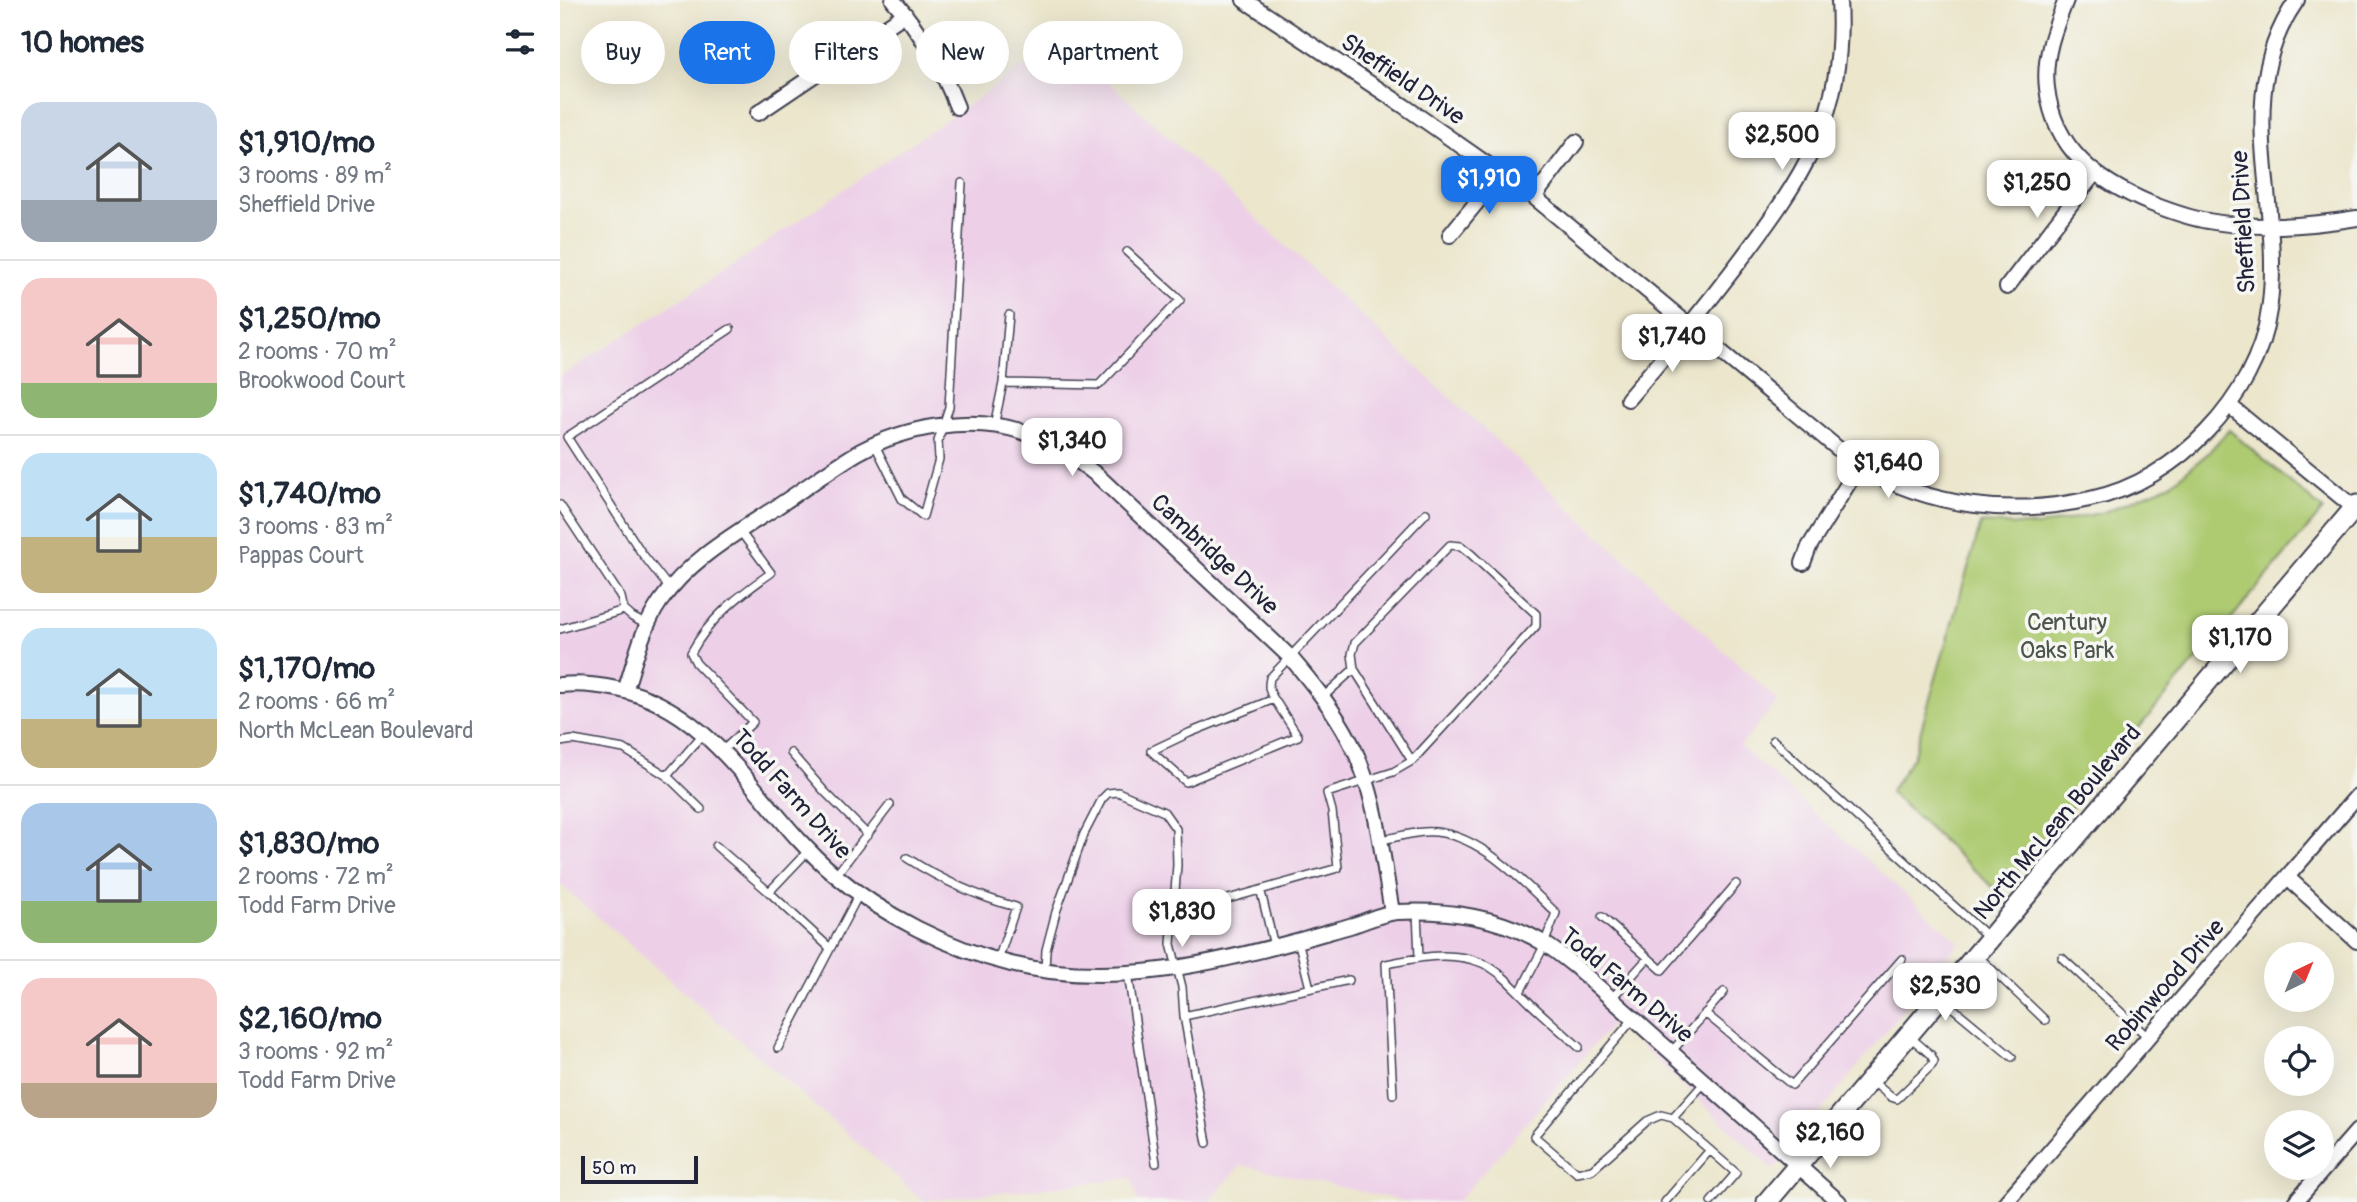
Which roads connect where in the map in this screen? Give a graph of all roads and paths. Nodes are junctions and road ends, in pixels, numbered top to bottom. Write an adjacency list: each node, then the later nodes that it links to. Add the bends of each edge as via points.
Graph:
1 (893, 0): 6 (street)
2 (1244, 0): 10 (street, Sheffield Drive)
3 (1839, 0): 20 (street, via 1841,32 1835,83 1815,147 1777,211)
4 (2066, 0): 11 (street, via 2051,37 2046,87 2061,133)
5 (2297, 0): 15 (street, Sheffield Drive, via 2281,26 2262,93)
6 (905, 14): 7 (street, via 939,67); 8 (street)
7 (957, 107)
8 (758, 113)
9 (1576, 142): 13 (street)
10 (1500, 174): 13 (street, Sheffield Drive); 16 (street)
11 (2094, 174): 15 (street, via 2135,197 2185,215); 18 (street)
12 (962, 183): 25 (lane, via 948,407)
13 (1534, 197): 20 (street, Sheffield Drive)
14 (2357, 218): 15 (street)
15 (2270, 225): 24 (street, Sheffield Drive, via 2272,285 2266,328)
16 (1450, 235)
17 (1128, 251): 22 (lane, via 1180,300 1099,385)
18 (2007, 287)
19 (1009, 315): 22 (lane)
20 (1689, 327): 23 (street); 28 (street, Sheffield Drive)
21 (730, 329): 34 (lane, via 568,438)
22 (1003, 383): 26 (lane)
23 (1629, 399)
24 (2230, 406): 28 (street, Sheffield Drive, via 2194,444 2152,475 2077,502 2021,509 1965,505 1905,488); 30 (street)
25 (943, 426): 26 (street, Cambridge Drive); 27 (street, Cambridge Drive, via 915,430); 27 (lane, via 923,516 902,499)
26 (995, 426): 38 (street, Cambridge Drive, via 1022,432 1076,459)
27 (874, 445): 32 (street, Cambridge Drive)
28 (1859, 466): 33 (street)
29 (560, 505): 35 (lane, via 621,597)
30 (2356, 508): 70 (main road, North McLean Boulevard)
31 (1426, 513): 38 (lane)
32 (740, 531): 34 (street, Cambridge Drive, via 708,552); 47 (lane, via 771,573 746,590 703,632 691,653 753,722)
33 (1803, 563)
34 (670, 589): 36 (street, Cambridge Drive)
35 (624, 610): 36 (lane); 37 (lane)
36 (647, 625): 41 (street, Cambridge Drive)
37 (560, 629)
38 (1291, 657): 42 (street, Cambridge Drive); 43 (lane, via 1270,678)
39 (1354, 669): 42 (lane); 49 (lane); 49 (lane, via 1355,643 1451,545 1471,554 1536,614 1536,626)
40 (560, 685): 41 (street, Todd Farm Drive)
41 (625, 691): 44 (street, Todd Farm Drive, via 654,700)
42 (1323, 697): 51 (street, Cambridge Drive, via 1351,743)
43 (1274, 699): 43 (lane, via 1298,736 1186,782 1151,751)
44 (704, 733): 47 (street, Todd Farm Drive); 50 (lane)
45 (1773, 740): 70 (lane)
46 (560, 742): 50 (lane, via 624,749)
47 (722, 751): 58 (street, Todd Farm Drive)
48 (791, 753): 55 (lane)
49 (1412, 761): 51 (lane)
50 (667, 776): 54 (lane)
51 (1365, 780): 56 (street, Cambridge Drive); 64 (lane, via 1327,793 1338,868)
52 (2357, 796): 61 (street, Robinwood Drive)
53 (890, 805): 55 (lane)
54 (701, 809)
55 (868, 835): 60 (lane)
56 (1380, 840): 67 (street, Cambridge Drive); 73 (lane, via 1442,833 1486,852 1556,914)
57 (716, 846): 63 (lane)
58 (808, 851): 60 (street, Todd Farm Drive); 63 (lane)
59 (907, 858): 81 (lane, via 938,878 1016,907)
60 (835, 876): 65 (street, Todd Farm Drive)
61 (2288, 878): 72 (street); 96 (street, Robinwood Drive)
62 (1736, 884): 78 (lane, via 1662,970)
63 (769, 892): 75 (lane)
64 (1261, 892): 66 (lane); 74 (lane)
65 (859, 893): 75 (lane); 81 (street, Todd Farm Drive, via 929,934)
66 (1221, 901)
67 (1392, 912): 68 (street, Todd Farm Drive); 71 (street, Todd Farm Drive)
68 (1417, 912): 73 (street, Todd Farm Drive, via 1483,919); 77 (lane)
69 (1602, 916): 78 (lane)
70 (1989, 939): 76 (main road, North McLean Boulevard)
71 (1298, 940): 74 (street, Todd Farm Drive); 86 (lane)
72 (2357, 941)
73 (1545, 944): 87 (lane); 90 (street, Todd Farm Drive)
74 (1274, 946): 82 (street, Todd Farm Drive)
75 (830, 948): 98 (lane)
76 (1976, 954): 89 (main road, North McLean Boulevard); 94 (lane)
77 (1419, 957): 87 (lane, via 1482,963); 103 (lane, via 1386,964)
78 (1648, 958): 90 (lane)
79 (2062, 958): 96 (lane)
80 (1902, 959): 91 (lane, via 1791,1085)
81 (998, 960): 83 (street, Todd Farm Drive)
82 (1177, 967): 83 (lane, via 1171,936 1176,829 1164,812 1118,792 1108,793 1094,809 1056,912); 84 (street, Todd Farm Drive); 92 (lane)
83 (1045, 971): 84 (street, Todd Farm Drive)
84 (1128, 973): 108 (lane)
85 (1349, 980): 86 (lane)
86 (1310, 988): 92 (lane)
87 (1520, 992): 97 (lane)
88 (1724, 992): 91 (lane)
89 (1940, 997): 95 (main road, North McLean Boulevard); 100 (lane)
90 (1612, 998): 93 (street, Todd Farm Drive)
91 (1705, 1013): 99 (lane)
92 (1184, 1016): 106 (lane)
93 (1634, 1018): 99 (street, Todd Farm Drive); 104 (lane, via 1534,1136 1574,1170 1585,1173 1647,1121 1661,1115)
94 (2045, 1020)
95 (1908, 1035): 101 (main road, North McLean Boulevard); 101 (lane, via 1931,1055 1932,1065 1897,1099)
96 (2149, 1038): 114 (street, Robinwood Drive)
97 (1579, 1047)
98 (778, 1048)
99 (1672, 1051): 102 (street, Todd Farm Drive)
100 (2012, 1057)
101 (1871, 1080): 109 (main road, North McLean Boulevard)
102 (1705, 1081): 104 (lane); 109 (street, Todd Farm Drive)
103 (1393, 1094)
104 (1673, 1118): 107 (lane)
105 (2357, 1131): 115 (street)
106 (1207, 1143)
107 (1710, 1150): 110 (lane); 111 (lane, via 1736,1173)
108 (1156, 1163)
109 (1798, 1164): 112 (main road, North McLean Boulevard); 113 (street, Todd Farm Drive)
110 (1665, 1202)
111 (1711, 1202)
112 (1767, 1202)
113 (1839, 1202)
114 (2006, 1202)
115 (2295, 1202)

